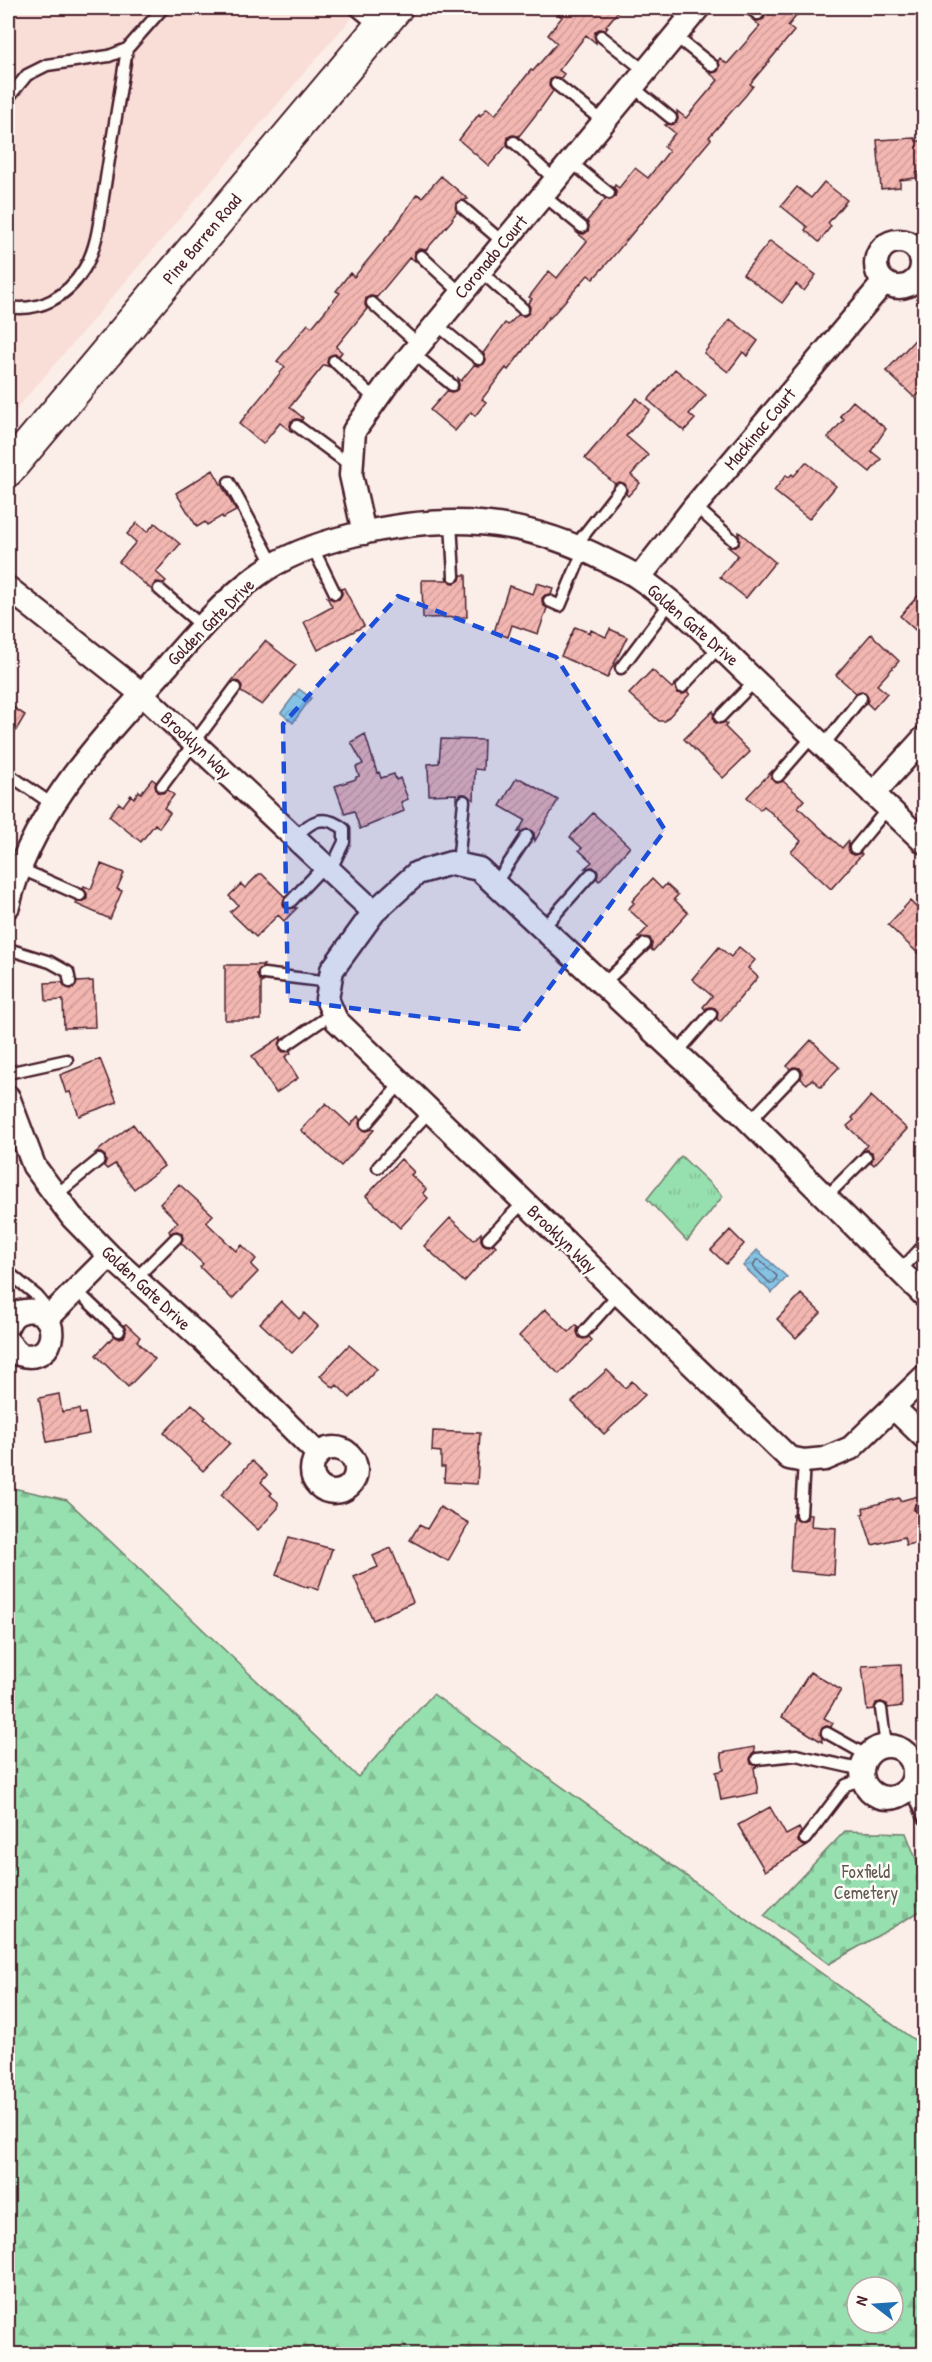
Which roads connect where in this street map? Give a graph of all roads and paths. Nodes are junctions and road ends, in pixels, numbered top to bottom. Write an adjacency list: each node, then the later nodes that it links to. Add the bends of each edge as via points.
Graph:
1 (163, 8): 6 (lane)
2 (354, 8): 3 (lane)
3 (387, 18): 35 (main road, Pine Barren Road)
4 (684, 18): 7 (lane); 8 (street, Coronado Court)
5 (601, 36): 8 (lane)
6 (127, 49): 10 (lane, via 109,56 47,65 27,75); 25 (lane, via 97,235 84,269 70,287 45,305)
7 (714, 66)
8 (639, 79): 11 (lane); 12 (street, Coronado Court)
9 (556, 84): 12 (lane)
10 (8, 98)
11 (671, 118)
12 (604, 122): 14 (street, Coronado Court)
13 (514, 142): 15 (lane)
14 (571, 162): 15 (street, Coronado Court); 16 (lane)
15 (549, 188): 18 (lane); 19 (street, Coronado Court)
16 (609, 193)
17 (462, 207): 19 (lane)
18 (582, 227)
19 (504, 243): 21 (street, Coronado Court)
20 (421, 256): 23 (lane)
21 (480, 271): 23 (street, Coronado Court); 26 (lane)
22 (884, 282): 38 (street, Mackinac Court)
23 (461, 293): 27 (street, Coronado Court)
24 (372, 303): 28 (lane)
25 (8, 307)
26 (523, 309)
27 (436, 324): 28 (street, Coronado Court); 29 (lane)
28 (416, 349): 31 (lane); 32 (street, Coronado Court)
29 (479, 359)
30 (334, 361): 32 (lane)
31 (452, 386)
32 (376, 400): 34 (street, Coronado Court, via 354,431)
33 (297, 426): 34 (lane)
34 (352, 466): 40 (street, Coronado Court)
35 (8, 470)
36 (229, 482): 44 (lane)
37 (620, 489): 42 (lane)
38 (695, 506): 41 (lane); 46 (street, Mackinac Court)
39 (451, 522): 40 (street, Golden Gate Drive); 42 (street, Golden Gate Drive, via 494,523 550,535); 45 (lane)
40 (364, 532): 43 (street, Golden Gate Drive)
41 (733, 540)
42 (580, 547): 46 (street, Golden Gate Drive); 50 (lane, via 560,606)
43 (313, 548): 44 (street, Golden Gate Drive); 49 (lane)
44 (274, 565): 52 (street, Golden Gate Drive)
45 (454, 576)
46 (639, 578): 51 (street, Golden Gate Drive)
47 (8, 588): 58 (street, Brooklyn Way)
48 (159, 589): 52 (lane)
49 (335, 593)
50 (549, 601)
51 (670, 603): 53 (street, Golden Gate Drive); 54 (lane)
52 (202, 626): 58 (street, Golden Gate Drive)
53 (719, 647): 55 (street, Golden Gate Drive); 56 (lane)
54 (621, 668)
55 (755, 681): 60 (lane); 62 (street, Golden Gate Drive)
56 (682, 687)
57 (235, 688): 63 (lane)
58 (142, 694): 63 (street, Brooklyn Way); 69 (street, Golden Gate Drive)
59 (861, 698): 62 (lane)
60 (720, 717)
61 (924, 738): 68 (street)
62 (818, 741): 65 (lane); 68 (street, Golden Gate Drive)
63 (194, 743): 66 (lane); 71 (street, Brooklyn Way)
64 (8, 774): 69 (lane)
65 (778, 776)
66 (162, 786)
67 (464, 801): 74 (lane)
68 (881, 801): 72 (street, Golden Gate Drive); 73 (lane)
69 (52, 804): 76 (street, Golden Gate Drive)
70 (527, 836): 78 (lane)
71 (294, 837): 75 (street, Brooklyn Way); 75 (lane, via 310,822 320,820 337,823 344,829 344,842)
72 (924, 842)
73 (855, 848)
74 (458, 864): 78 (street, via 478,869); 82 (street, via 451,862 417,873)
75 (327, 868): 80 (lane); 82 (street, Brooklyn Way)
76 (14, 869): 79 (lane); 81 (street, Golden Gate Drive)
77 (591, 874): 83 (lane)
78 (495, 884): 83 (street)
79 (80, 895)
80 (290, 902)
81 (8, 906)
82 (374, 912): 88 (street, via 332,970)
83 (543, 928): 89 (street)
84 (645, 944): 89 (lane)
85 (8, 949): 87 (lane, via 50,962 68,972)
86 (264, 975): 88 (lane)
87 (70, 982)
88 (330, 982): 90 (street, via 327,999)
89 (603, 984): 93 (street)
90 (333, 1013): 92 (lane); 97 (street, Brooklyn Way)
91 (711, 1014): 93 (lane)
92 (286, 1045)
93 (677, 1053): 100 (street)
94 (67, 1060): 95 (lane)
95 (8, 1073)
96 (795, 1074): 100 (lane)
97 (401, 1083): 99 (street, Brooklyn Way); 101 (lane)
98 (8, 1097): 105 (street, Golden Gate Drive, via 34,1166)
99 (430, 1111): 104 (lane); 107 (street, Brooklyn Way)
100 (750, 1121): 106 (street)
101 (366, 1124)
102 (866, 1158): 106 (lane)
103 (99, 1160): 105 (lane)
104 (378, 1167)
105 (56, 1195): 111 (street, Golden Gate Drive)
106 (826, 1197): 112 (street)
107 (524, 1202): 109 (lane); 116 (street, Brooklyn Way)
108 (176, 1238): 114 (lane)
109 (488, 1239)
110 (924, 1245): 112 (lane)
111 (110, 1256): 114 (street, Golden Gate Drive); 115 (street)
112 (900, 1271): 117 (street)
113 (8, 1272): 118 (lane, via 37,1296)
114 (135, 1279): 126 (street, Golden Gate Drive)
115 (76, 1290): 118 (street); 120 (lane)
116 (619, 1293): 121 (lane); 127 (street, Brooklyn Way, via 789,1458)
117 (924, 1295)
118 (50, 1317): 119 (street, via 28,1310 14,1316); 122 (street, via 52,1334 46,1348 33,1356)
119 (8, 1324)
120 (119, 1331)
121 (584, 1332)
122 (10, 1352)
123 (924, 1377): 124 (street)
124 (893, 1407): 125 (street); 127 (street, via 851,1448 825,1459)
125 (924, 1437)
126 (318, 1454)
127 (804, 1461): 128 (lane)
128 (801, 1514)
129 (881, 1709): 132 (lane)
130 (827, 1733): 132 (lane)
131 (757, 1759): 132 (lane, via 796,1755)
132 (870, 1763): 133 (street, via 899,1748 911,1759); 133 (street, via 874,1793 882,1797 899,1796); 135 (lane, via 846,1785)
133 (916, 1779): 134 (lane)
134 (924, 1818)
135 (805, 1839)

